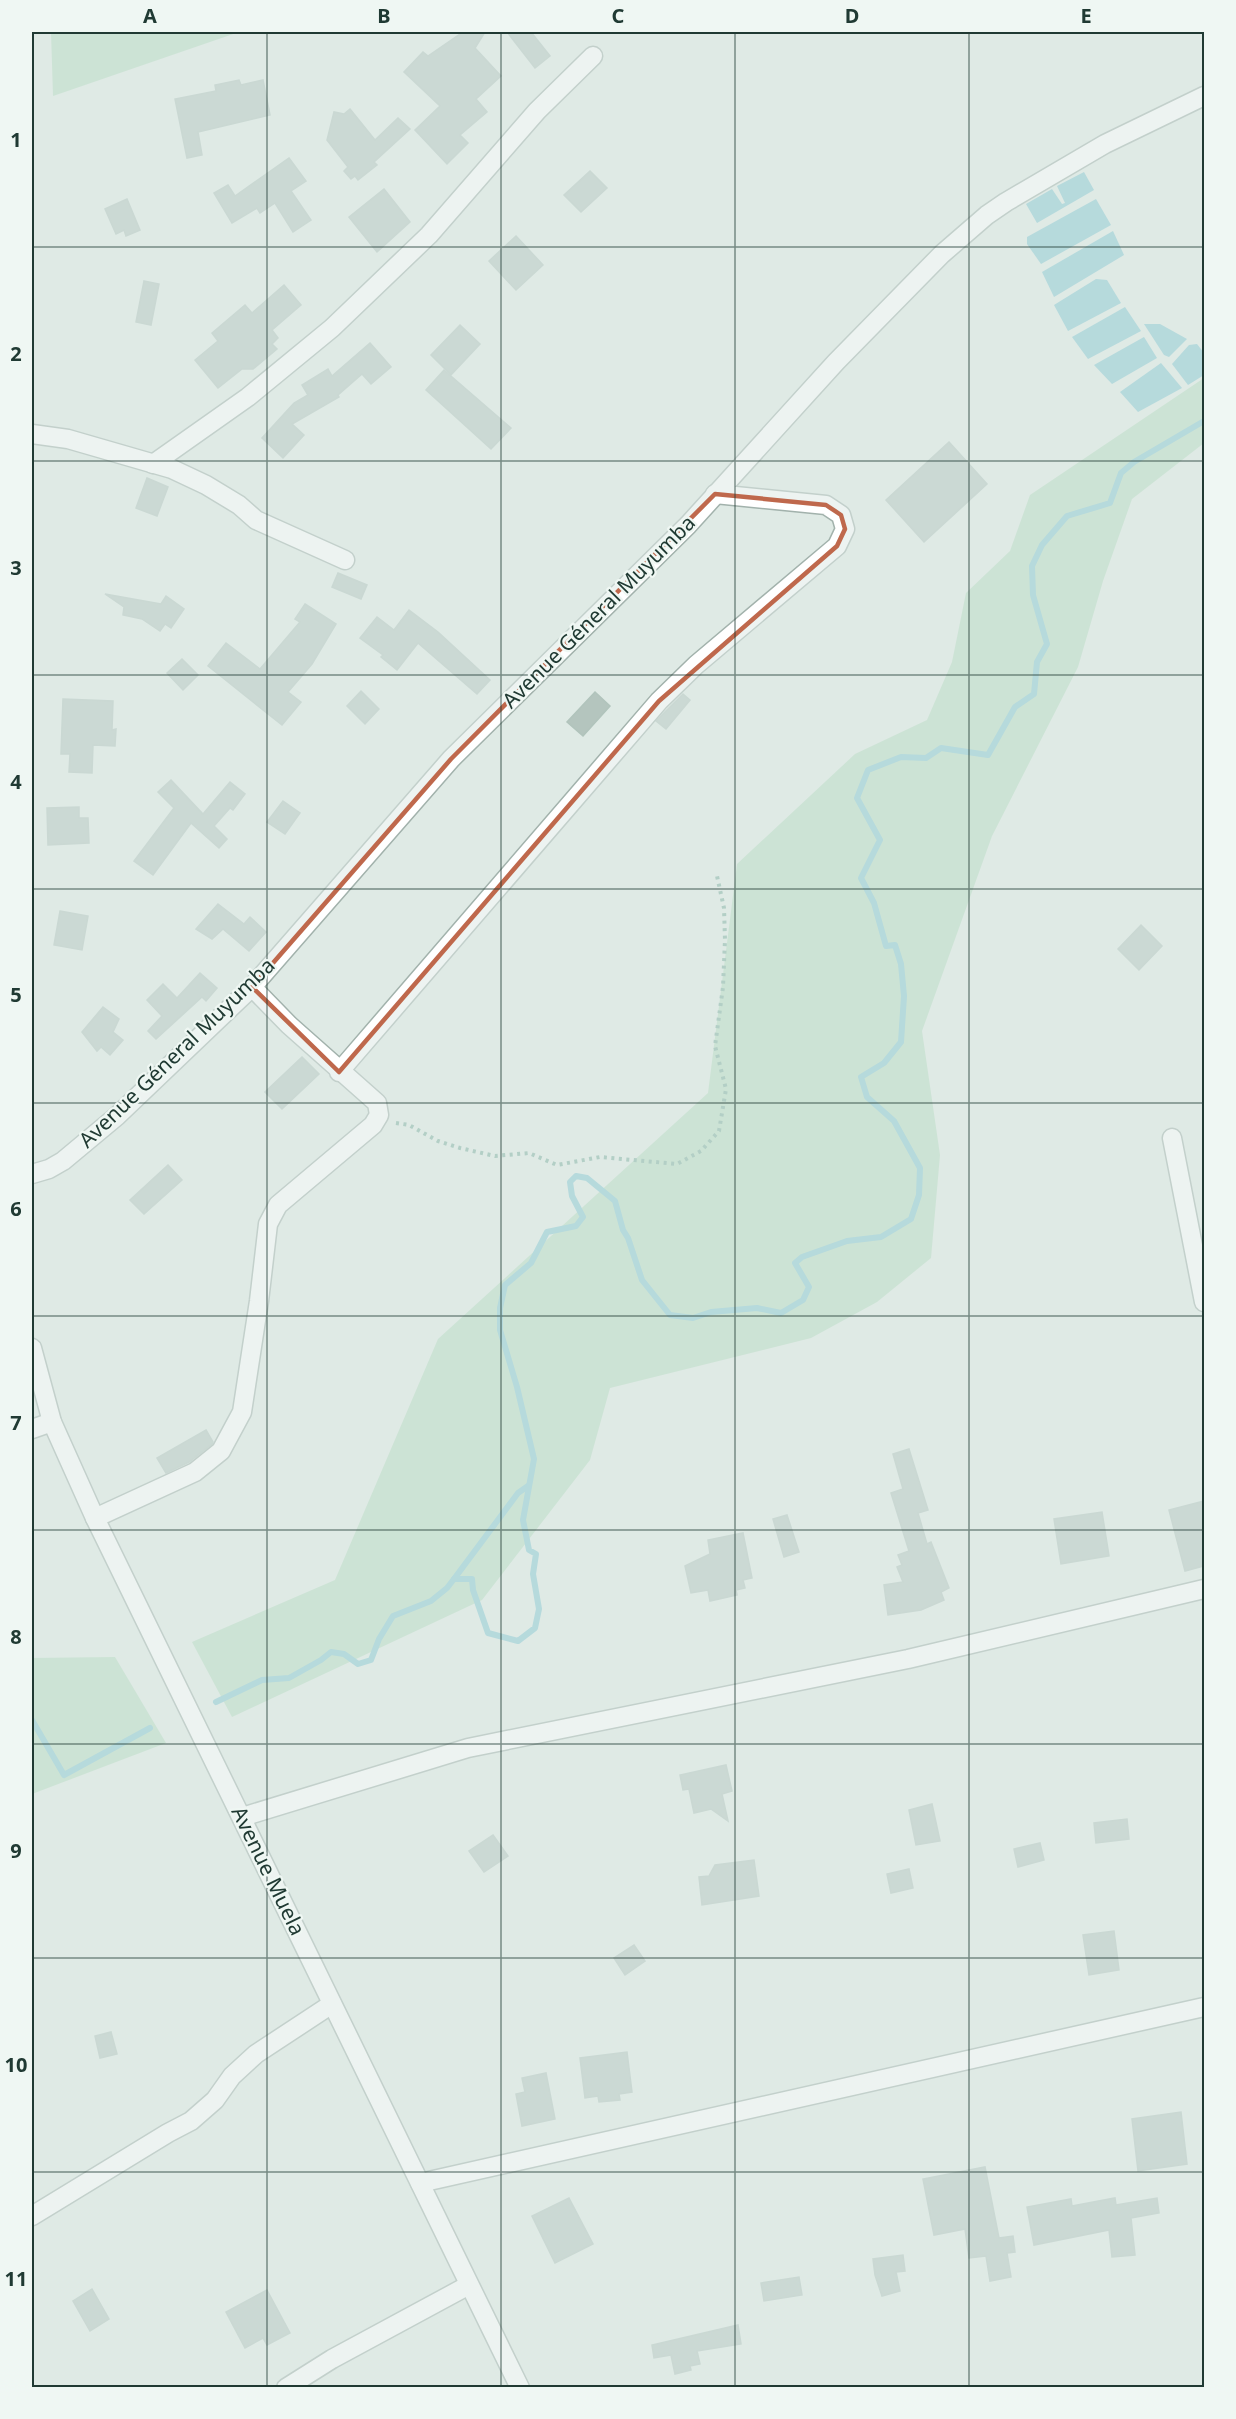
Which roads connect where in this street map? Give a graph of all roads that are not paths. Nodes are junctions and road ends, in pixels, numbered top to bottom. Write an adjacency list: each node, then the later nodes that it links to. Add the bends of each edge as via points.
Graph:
1 (593, 56): 4 (street, via 537,111 429,235 332,328 248,397)
2 (1204, 96): 5 (street, Avenue Géneral Muyumba, via 1105,144 987,215 942,254 836,362)
3 (32, 434): 4 (street, via 68,439)
4 (153, 464): 6 (street, via 206,484 256,520)
5 (715, 494): 7 (street, Avenue Géneral Muyumba, via 451,759); 8 (street, via 826,505 841,515 845,529 837,546 658,701)
6 (345, 560)
7 (252, 987): 8 (street); 10 (street, Avenue Géneral Muyumba, via 117,1116 63,1161)
8 (339, 1072): 15 (street, via 377,1104 379,1115 374,1125 278,1205 268,1224 242,1412 221,1451 195,1472)
9 (1172, 1138): 11 (street)
10 (32, 1174)
11 (1204, 1302)
12 (32, 1348): 13 (street, Avenue Muela)
13 (52, 1422): 14 (street); 15 (street, Avenue Muela)
14 (32, 1429)
15 (95, 1518): 17 (street, Avenue Muela)
16 (1204, 1589): 17 (street, via 908,1659 468,1748)
17 (242, 1817): 18 (street, Avenue Muela)
18 (332, 2004): 20 (street, Avenue Muela); 21 (street, via 255,2054 191,2121)
19 (1204, 2007): 20 (street)
20 (420, 2183): 22 (street, Avenue Muela)
21 (32, 2216)
22 (469, 2285): 23 (street); 24 (street, Avenue Muela)
23 (286, 2388)
24 (520, 2388)

